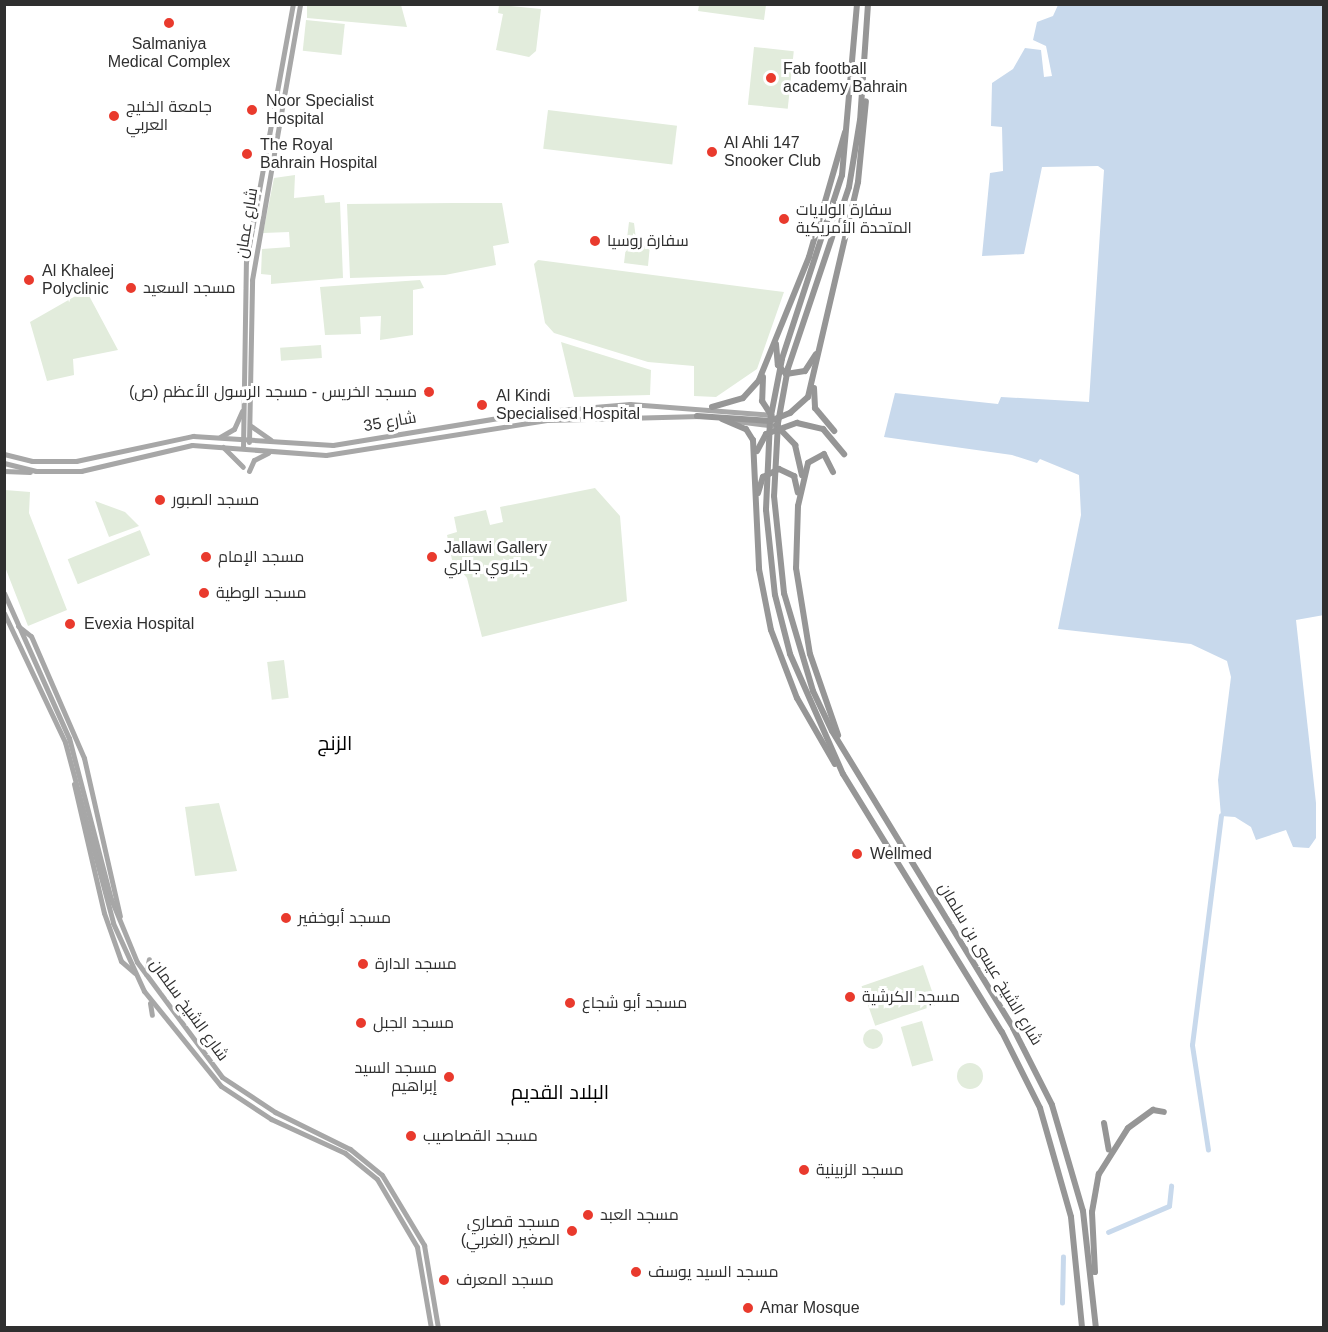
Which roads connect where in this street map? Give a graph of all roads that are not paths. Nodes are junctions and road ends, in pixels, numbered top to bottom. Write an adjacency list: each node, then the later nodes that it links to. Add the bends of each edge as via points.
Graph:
1 (292, 4): 12 (main road, شارع عمان, via 246,262)
2 (300, 4): 17 (main road, شارع عمان, via 252,280)
3 (856, 4): 6 (highway, شارع الشيخ عيسى بن سلمان)
4 (868, 4): 5 (highway, شارع الشيخ عيسى بن سلمان)
5 (863, 92): 8 (highway, via 865,125 858,182); 43 (highway, شارع الشيخ عيسى بن سلمان, via 845,203 796,342 779,414 774,480 791,624 813,691)
6 (850, 117): 7 (highway, via 830,195); 44 (highway, شارع الشيخ عيسى بن سلمان, via 834,211 787,340 773,398 765,481 769,555 782,622 805,692)
7 (783, 320): 8 (highway, via 775,355 786,374 808,368); 9 (highway)
8 (821, 340): 10 (highway)
9 (764, 368): 11 (highway, via 750,394); 15 (highway, via 762,401)
10 (815, 377): 15 (highway, via 803,404); 19 (highway, via 815,408)
11 (712, 407): 13 (main road, شارع 35); 22 (main road, شارع 35, via 556,409 342,444)
12 (243, 410): 20 (main road, via 234,429); 21 (main road, شارع عمان)
13 (757, 413): 15 (highway)
14 (697, 416): 15 (highway); 16 (main road, شارع 35); 25 (main road, شارع 35, via 586,417 341,453)
15 (775, 418): 18 (highway)
16 (722, 419): 18 (main road, شارع 35); 34 (highway, via 750,433)
17 (249, 420): 21 (main road, شارع عمان); 22 (main road, via 255,434)
18 (784, 427): 27 (highway, via 819,427); 34 (highway, via 759,441); 35 (highway, via 800,456)
19 (834, 431)
20 (218, 438): 21 (main road, شارع 35); 26 (main road, شارع 35, via 166,439 76,461)
21 (246, 440): 22 (main road, شارع 35); 24 (main road, شارع عمان)
22 (278, 443)
23 (216, 445): 24 (main road, شارع 35); 29 (main road, via 230,450); 31 (main road, شارع 35, via 172,447 81,471)
24 (246, 448): 25 (main road, شارع 35)
25 (271, 452): 32 (main road, via 254,460)
26 (4, 453)
27 (844, 454)
28 (4, 463): 31 (main road, شارع 35)
29 (243, 467)
30 (4, 471): 31 (main road)
31 (36, 471)
32 (249, 471)
33 (833, 472): 35 (highway, via 828,456 814,455)
34 (755, 477): 37 (highway)
35 (802, 485): 36 (highway)
36 (798, 506): 37 (highway, via 794,476 779,469 763,477); 43 (highway, via 796,568 806,637)
37 (755, 509): 44 (highway, via 759,569 774,639 812,728)
38 (4, 593): 40 (main road, شارع الشيخ سلمان)
39 (4, 613): 48 (main road, شارع الشيخ سلمان, via 51,708 75,779 106,912 122,961 135,973)
40 (18, 626): 41 (main road, via 32,636); 42 (main road, شارع الشيخ سلمان)
41 (84, 758): 42 (main road); 45 (main road)
42 (76, 760): 45 (main road, شارع الشيخ سلمان)
43 (854, 771): 53 (highway, شارع الشيخ عيسى بن سلمان, via 1034,1063 1077,1182)
44 (843, 774): 56 (highway, شارع الشيخ عيسى بن سلمان, via 1002,1032 1040,1107 1071,1217)
45 (121, 924): 47 (main road, شارع الشيخ سلمان)
46 (149, 959): 47 (main road)
47 (146, 976): 55 (main road, شارع الشيخ سلمان, via 222,1077 275,1112 336,1140 382,1175 408,1210 423,1245)
48 (144, 991): 49 (main road, شارع الشيخ سلمان); 49 (main road, via 153,1016)
49 (166, 1019): 54 (main road, شارع الشيخ سلمان, via 238,1099 345,1153 377,1179 411,1232 431,1312)
50 (1164, 1112): 52 (highway, via 1153,1110 1133,1123)
51 (1104, 1124): 52 (highway, via 1110,1137)
52 (1104, 1162): 53 (highway, via 1092,1212)
53 (1094, 1297): 57 (highway, شارع الشيخ عيسى بن سلمان)
54 (429, 1328)
55 (438, 1328)
56 (1082, 1328)
57 (1096, 1328)

